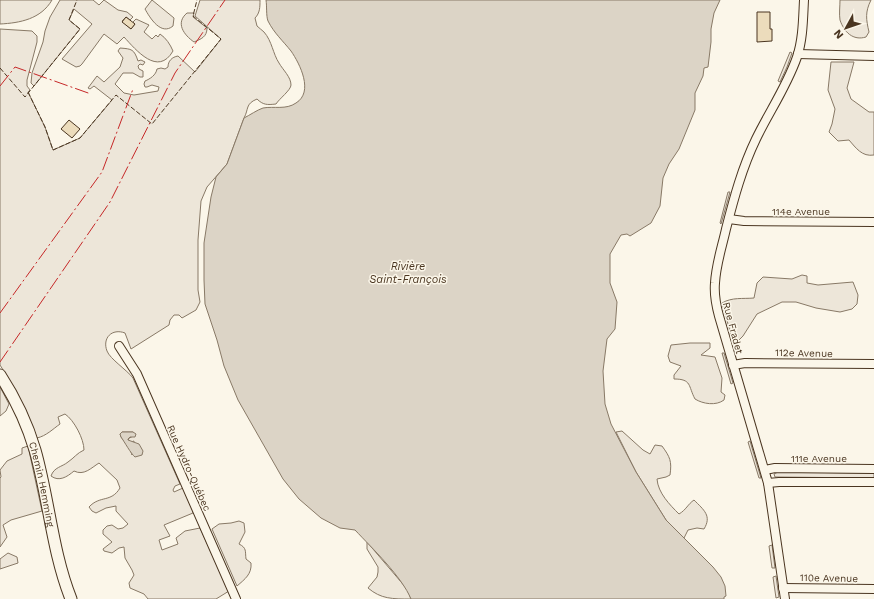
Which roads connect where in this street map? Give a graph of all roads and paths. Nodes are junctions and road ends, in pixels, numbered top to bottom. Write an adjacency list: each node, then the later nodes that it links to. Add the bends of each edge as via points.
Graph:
1 (804, 0): 2 (street, Rue Fradet)
2 (798, 54): 3 (street); 4 (street, Rue Fradet, via 750,154)
3 (874, 56)
4 (729, 219): 5 (street, 114e Avenue); 8 (street, Rue Fradet, via 718,262 715,290 717,310)
5 (874, 222)
6 (120, 346): 17 (street, Rue Hydro-Québec, via 137,374)
7 (874, 364): 8 (street, 112e Avenue)
8 (733, 365): 11 (street, Rue Fradet)
9 (0, 375): 16 (street, Chemin Hemming, via 21,411 35,449 59,561)
10 (874, 469): 11 (street, 111e Avenue)
11 (765, 470): 13 (street, Rue Fradet)
12 (874, 482): 13 (street)
13 (768, 483): 14 (street, Rue Fradet)
14 (783, 588): 15 (street, 110e Avenue); 18 (street, Rue Fradet)
15 (874, 589)
16 (71, 599)
17 (236, 599)
18 (785, 599)

